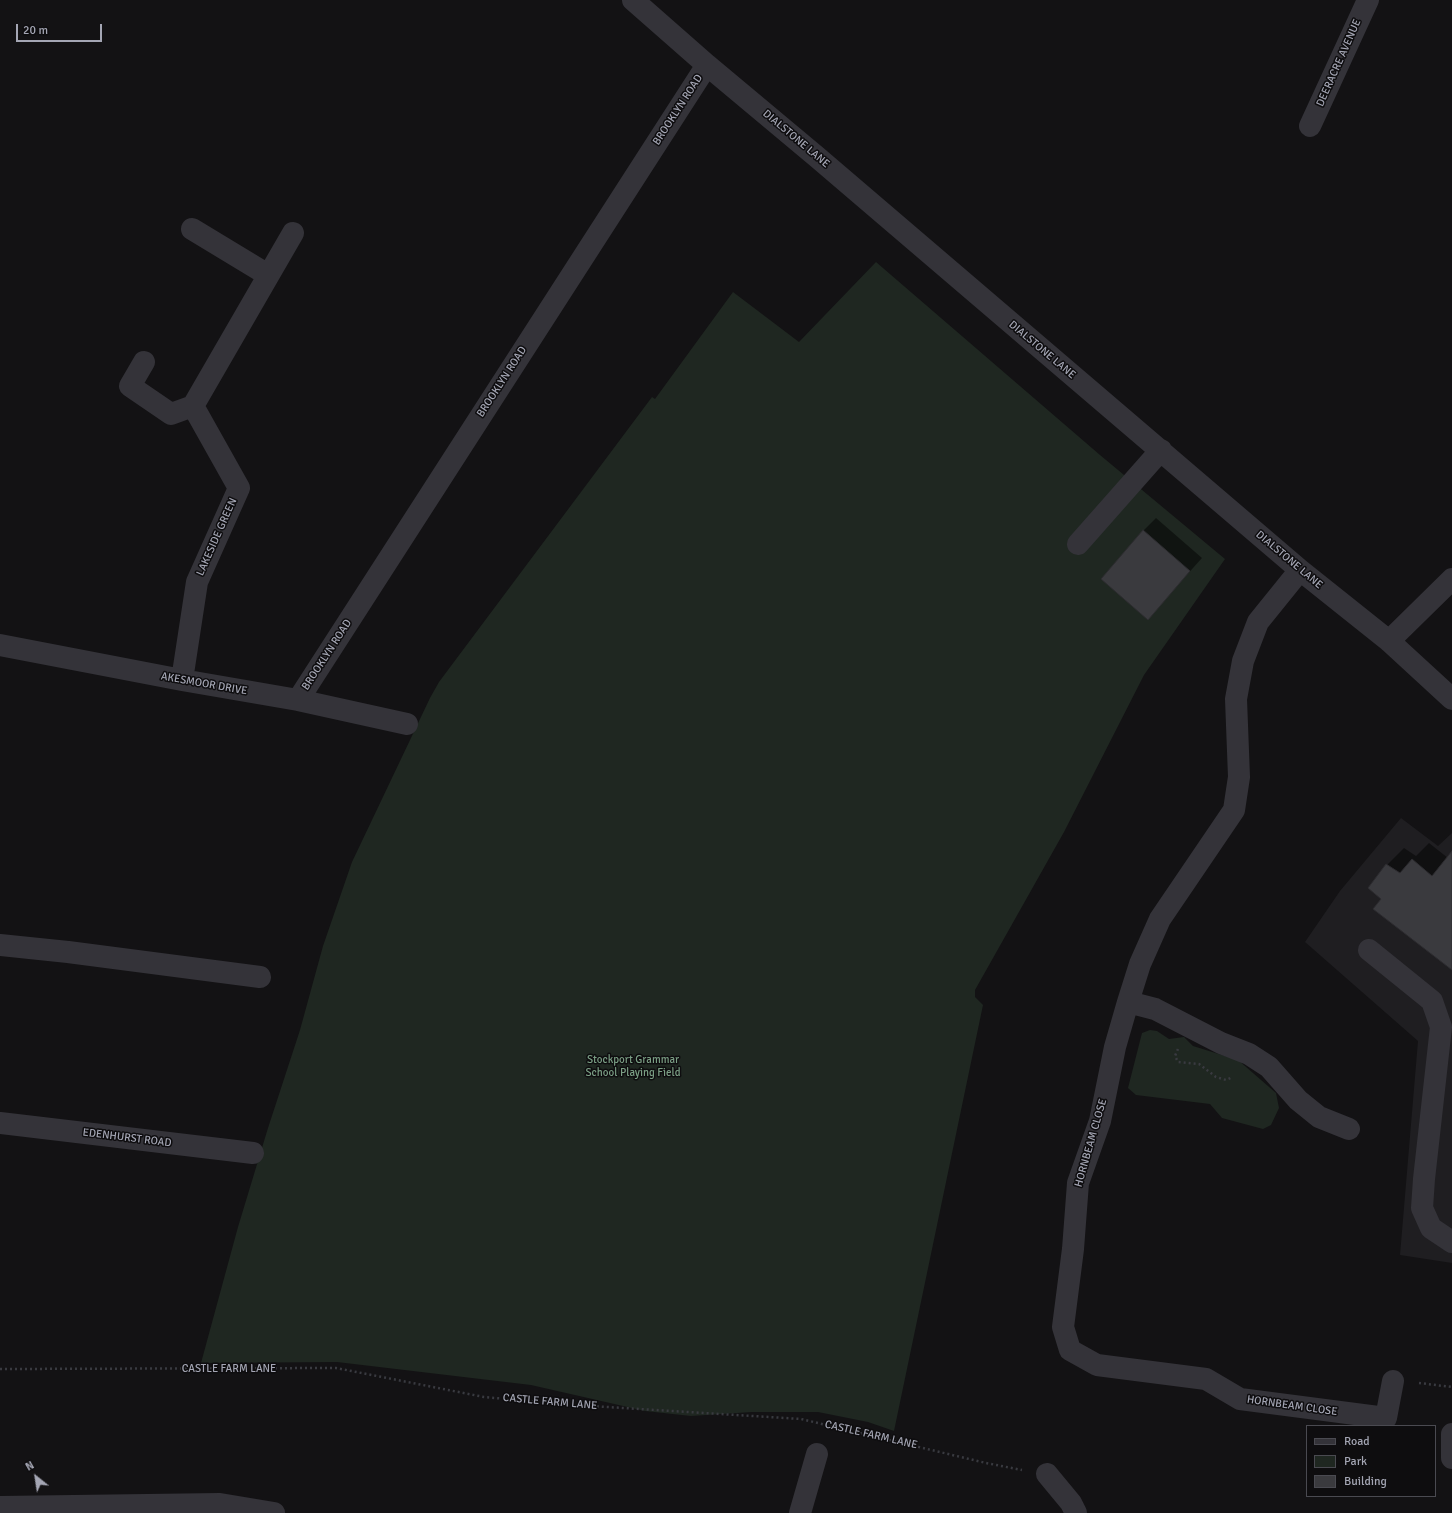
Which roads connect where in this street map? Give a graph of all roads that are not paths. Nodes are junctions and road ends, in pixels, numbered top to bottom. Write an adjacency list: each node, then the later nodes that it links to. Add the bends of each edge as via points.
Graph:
1 (633, 0): 3 (street, DIALSTONE LANE)
2 (1368, 0): 4 (street, DEERACRE AVENUE)
3 (707, 65): 10 (street, DIALSTONE LANE); 18 (street, BROOKLYN ROAD)
4 (1310, 126)
5 (192, 229): 7 (street)
6 (293, 233): 7 (street)
7 (268, 275): 9 (street)
8 (144, 362): 9 (street, via 130,386 171,414)
9 (193, 406): 16 (street, LAKESIDE GREEN, via 239,488 197,582)
10 (1161, 450): 11 (street); 12 (street, DIALSTONE LANE)
11 (1078, 544)
12 (1300, 570): 14 (street, DIALSTONE LANE); 23 (street, HORNBEAM CLOSE, via 1258,622 1243,661 1236,699 1239,777 1234,810 1160,919 1140,964)
13 (1452, 579): 14 (street)
14 (1389, 641): 17 (street, DIALSTONE LANE)
15 (0, 646): 16 (street, AKESMOOR DRIVE)
16 (182, 680): 18 (street, AKESMOOR DRIVE)
17 (1452, 699)
18 (298, 700): 19 (street, AKESMOOR DRIVE)
19 (407, 724)
20 (0, 946): 22 (street, via 68,952)
21 (1369, 950): 27 (street, via 1432,1001 1441,1028 1422,1208 1431,1228)
22 (260, 977)
23 (1128, 1002): 25 (street, via 1155,1009 1221,1043 1249,1054 1269,1067 1298,1100 1319,1117); 28 (street, HORNBEAM CLOSE, via 1115,1047 1100,1121 1078,1184 1063,1327 1070,1350 1097,1365 1206,1379 1240,1399 1386,1418)
24 (0, 1123): 26 (street, EDENHURST ROAD)
25 (1350, 1129)
26 (253, 1154)
27 (1452, 1242)
28 (1393, 1381)
29 (1452, 1434): 31 (street)
30 (817, 1454): 36 (street, via 799,1480)
31 (1452, 1458)
32 (1047, 1474): 37 (street)
33 (0, 1507): 34 (street)
34 (51, 1510): 35 (street, via 220,1504)
35 (274, 1513)
36 (800, 1513)
37 (1076, 1513)

